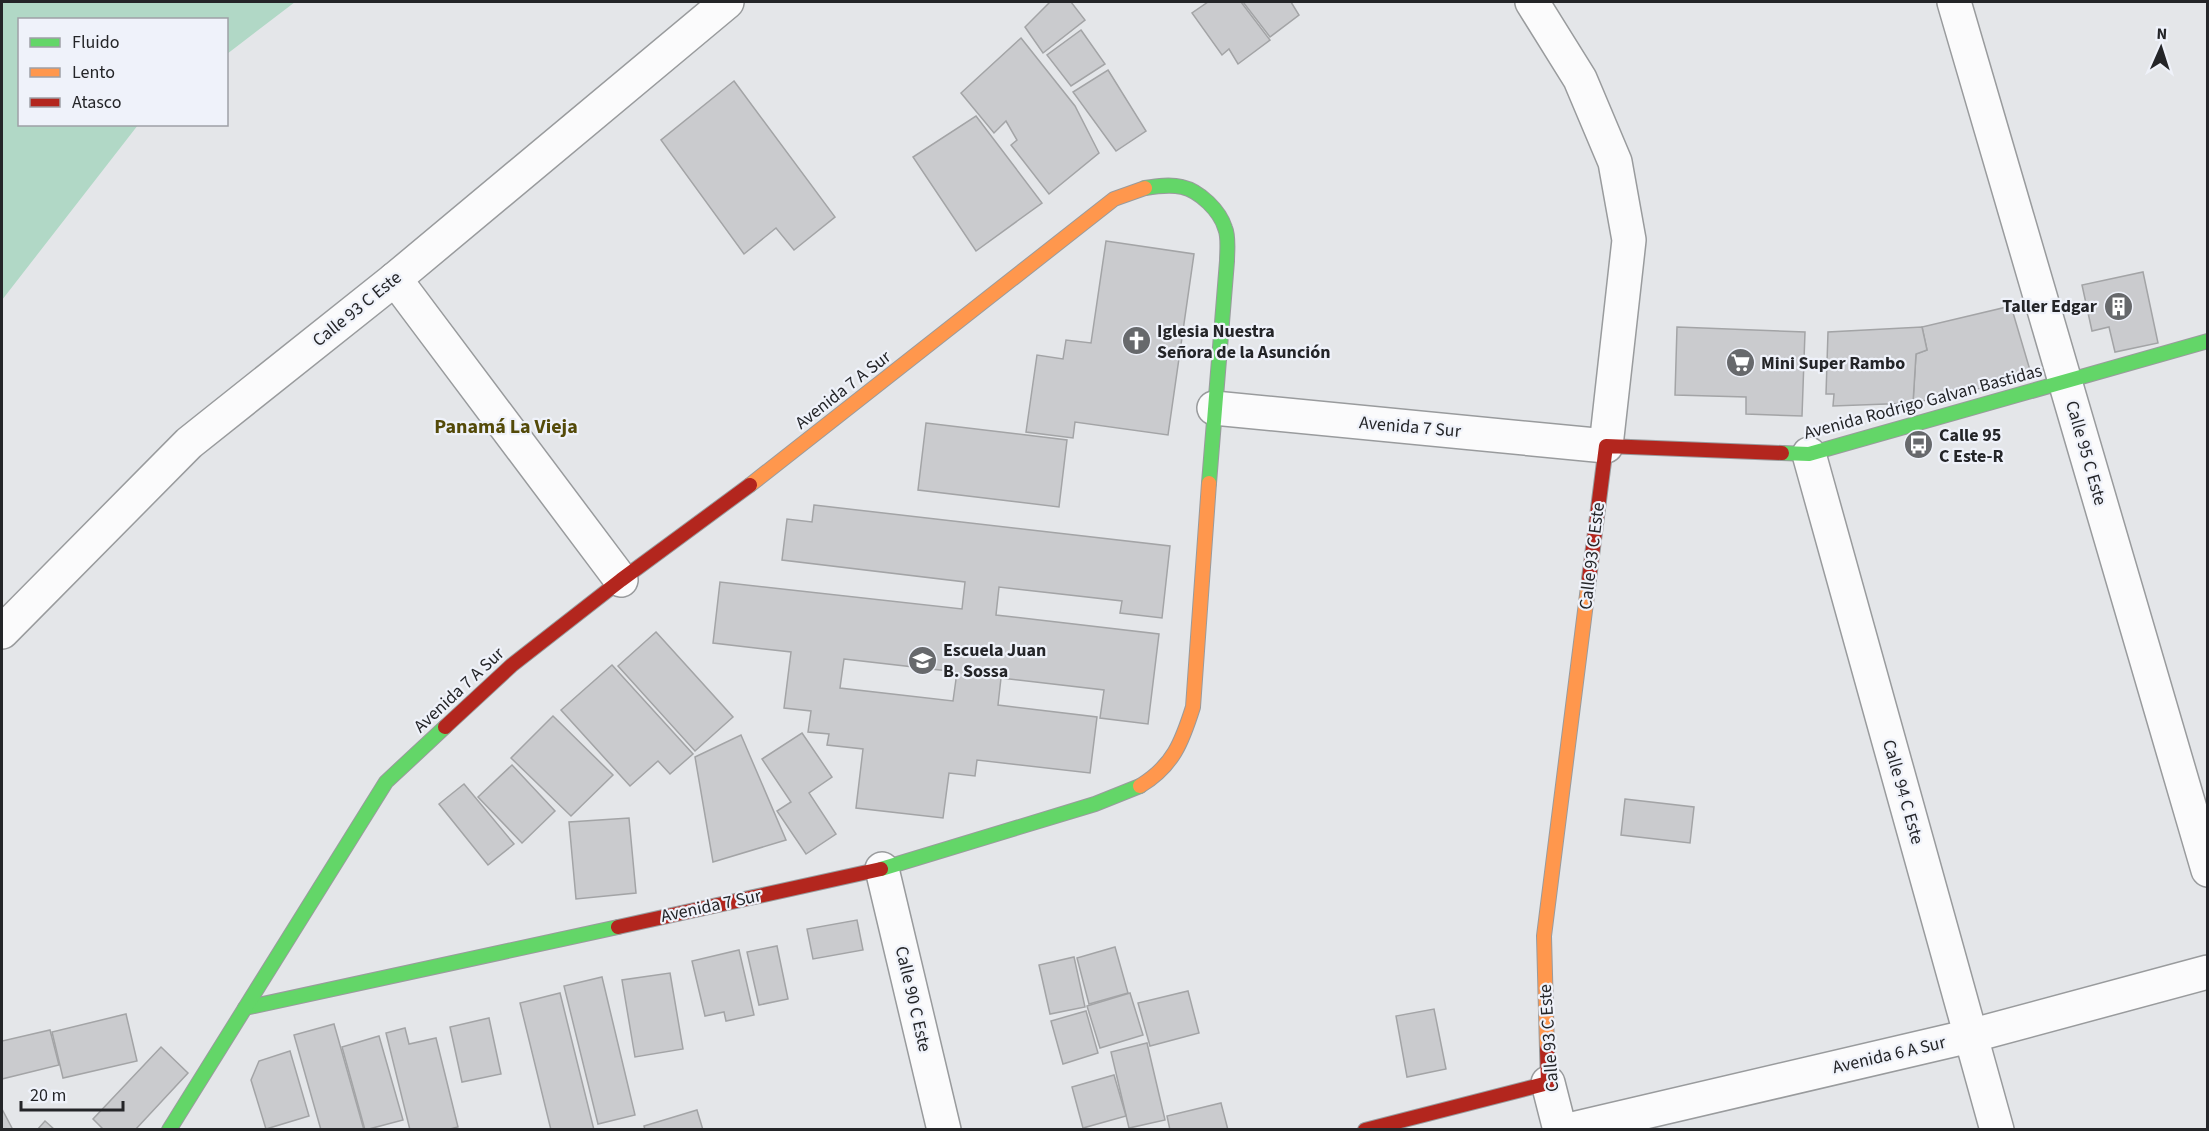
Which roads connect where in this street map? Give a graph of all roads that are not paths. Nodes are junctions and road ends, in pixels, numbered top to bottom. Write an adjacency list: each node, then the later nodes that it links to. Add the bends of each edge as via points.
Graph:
1 (727, 2): 4 (street, Calle 93 C Este)
2 (1532, 2): 8 (street, Calle 93 C Este, via 1580,79 1615,162 1629,240)
3 (1954, 2): 6 (street, Calle 95 C Este)
4 (395, 279): 10 (street); 11 (street, Calle 93 C Este, via 189,443)
5 (2208, 341): 6 (street, Avenida Rodrigo Galvan Bastidas)
6 (2065, 382): 9 (street, Avenida Rodrigo Galvan Bastidas); 14 (street, Calle 95 C Este)
7 (1214, 408): 8 (street, Avenida 7 Sur); 10 (street, Avenida 7 A Sur, via 1227,261 1226,229 1215,210 1184,187 1143,188 1113,200 725,505); 12 (street, Avenida 7 A Sur, via 1193,707 1182,739)
8 (1606, 446): 9 (street, Avenida Rodrigo Galvan Bastidas); 18 (street, Calle 93 C Este, via 1544,936)
9 (1809, 454): 17 (street, Calle 94 C Este)
10 (621, 580): 16 (street, Avenida 7 A Sur, via 512,665 386,782)
11 (2, 632)
12 (1165, 768): 13 (street, Avenida 7 Sur, via 1142,785 1095,804)
13 (882, 869): 16 (street, Avenida 7 Sur); 20 (street, Calle 90 C Este)
14 (2208, 870)
15 (2208, 972): 17 (street, Avenida 6 A Sur)
16 (245, 1008): 19 (street, Avenida 7 A Sur)
17 (1970, 1036): 23 (street, Avenida 6 A Sur); 24 (street, Calle 94 C Este)
18 (1548, 1083): 21 (street); 22 (street, Calle 93 C Este)
19 (170, 1130)
20 (944, 1130)
21 (1365, 1130)
22 (1560, 1130)
23 (1568, 1130)
24 (1997, 1130)

